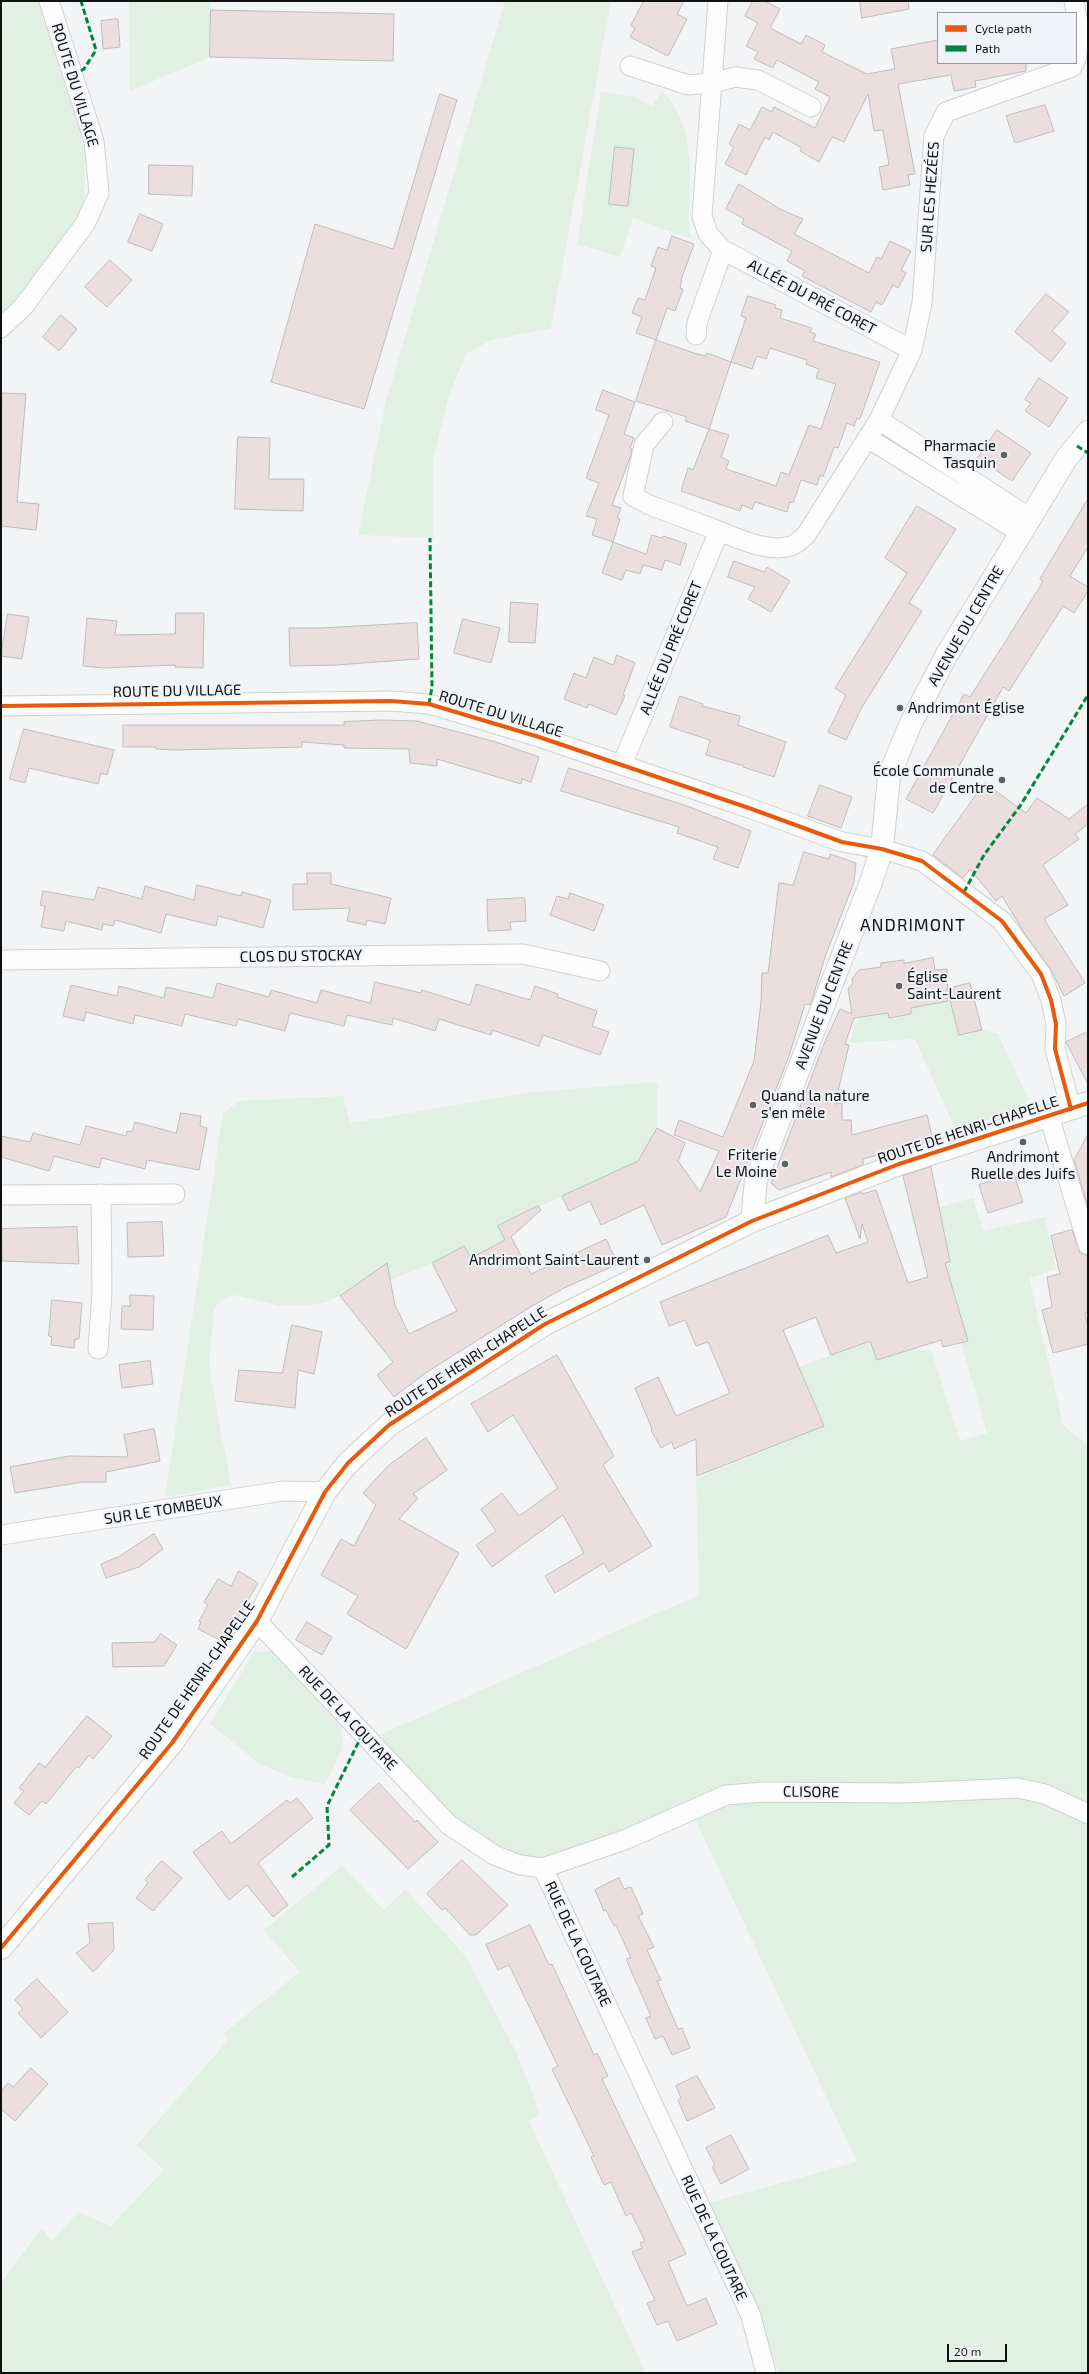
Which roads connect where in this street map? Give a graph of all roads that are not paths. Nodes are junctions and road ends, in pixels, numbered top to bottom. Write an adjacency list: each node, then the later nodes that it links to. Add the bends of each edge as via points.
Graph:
1 (50, 1): 12 (street, ROUTE DU VILLAGE, via 94,141 99,193 85,224 23,307)
2 (718, 1): 9 (street, ALLÉE DU PRÉ CORET)
3 (1074, 1): 4 (street)
4 (1076, 12)
5 (1077, 18): 6 (street, via 1080,34)
6 (1077, 53)
7 (1074, 64): 14 (street, SUR LES HEZÉES, via 1072,67 1047,77 946,112 934,136 922,303)
8 (630, 66): 9 (street, via 688,85)
9 (713, 84): 10 (street, via 735,77 758,80); 11 (street, ALLÉE DU PRÉ CORET, via 702,216 708,234)
10 (811, 106)
11 (723, 250): 13 (street, via 697,323); 14 (street, ALLÉE DU PRÉ CORET)
12 (1, 328)
13 (696, 335)
14 (912, 350): 15 (street)
15 (879, 420): 18 (street); 19 (street)
16 (663, 422): 20 (street, via 644,445 633,496 647,504)
17 (1088, 432): 19 (street, AVENUE DU CENTRE, via 1066,459)
18 (868, 439): 19 (street); 20 (street, via 806,535 793,546 777,548)
19 (1025, 526): 23 (street, AVENUE DU CENTRE, via 946,656 910,725 889,776)
20 (719, 531): 22 (street, ALLÉE DU PRÉ CORET)
21 (1, 706): 22 (street, ROUTE DU VILLAGE, via 391,700 429,704)
22 (622, 765): 23 (street, ROUTE DU VILLAGE, via 842,842)
23 (882, 849): 26 (street, ROUTE DU VILLAGE, via 922,861 1002,922 1041,974 1055,1018 1055,1050); 31 (street, AVENUE DU CENTRE, via 756,1180)
24 (1, 960): 25 (street, CLOS DU STOCKAY, via 523,954)
25 (600, 972)
26 (1079, 1106): 27 (street, ROUTE DE HENRI-CHAPELLE)
27 (1049, 1116): 31 (street, ROUTE DE HENRI-CHAPELLE, via 899,1164); 32 (street)
28 (101, 1194): 29 (street); 30 (street); 33 (street, via 102,1292)
29 (175, 1194)
30 (1, 1195)
31 (752, 1221): 34 (street, ROUTE DE HENRI-CHAPELLE, via 545,1324 389,1425 348,1463)
32 (1088, 1245)
33 (98, 1349)
34 (325, 1492): 35 (street, SUR LE TOMBEUX, via 283,1490); 36 (street, ROUTE DE HENRI-CHAPELLE)
35 (1, 1535)
36 (257, 1621): 38 (street, RUE DE LA COUTARE, via 449,1825 494,1855 520,1865); 39 (street, ROUTE DE HENRI-CHAPELLE, via 172,1743)
37 (1088, 1814): 38 (street, CLISORE, via 1045,1794 1018,1788 904,1793 764,1792 726,1795 627,1839)
38 (543, 1868): 40 (street, RUE DE LA COUTARE, via 750,2316)
39 (1, 1948)
40 (766, 2373)

